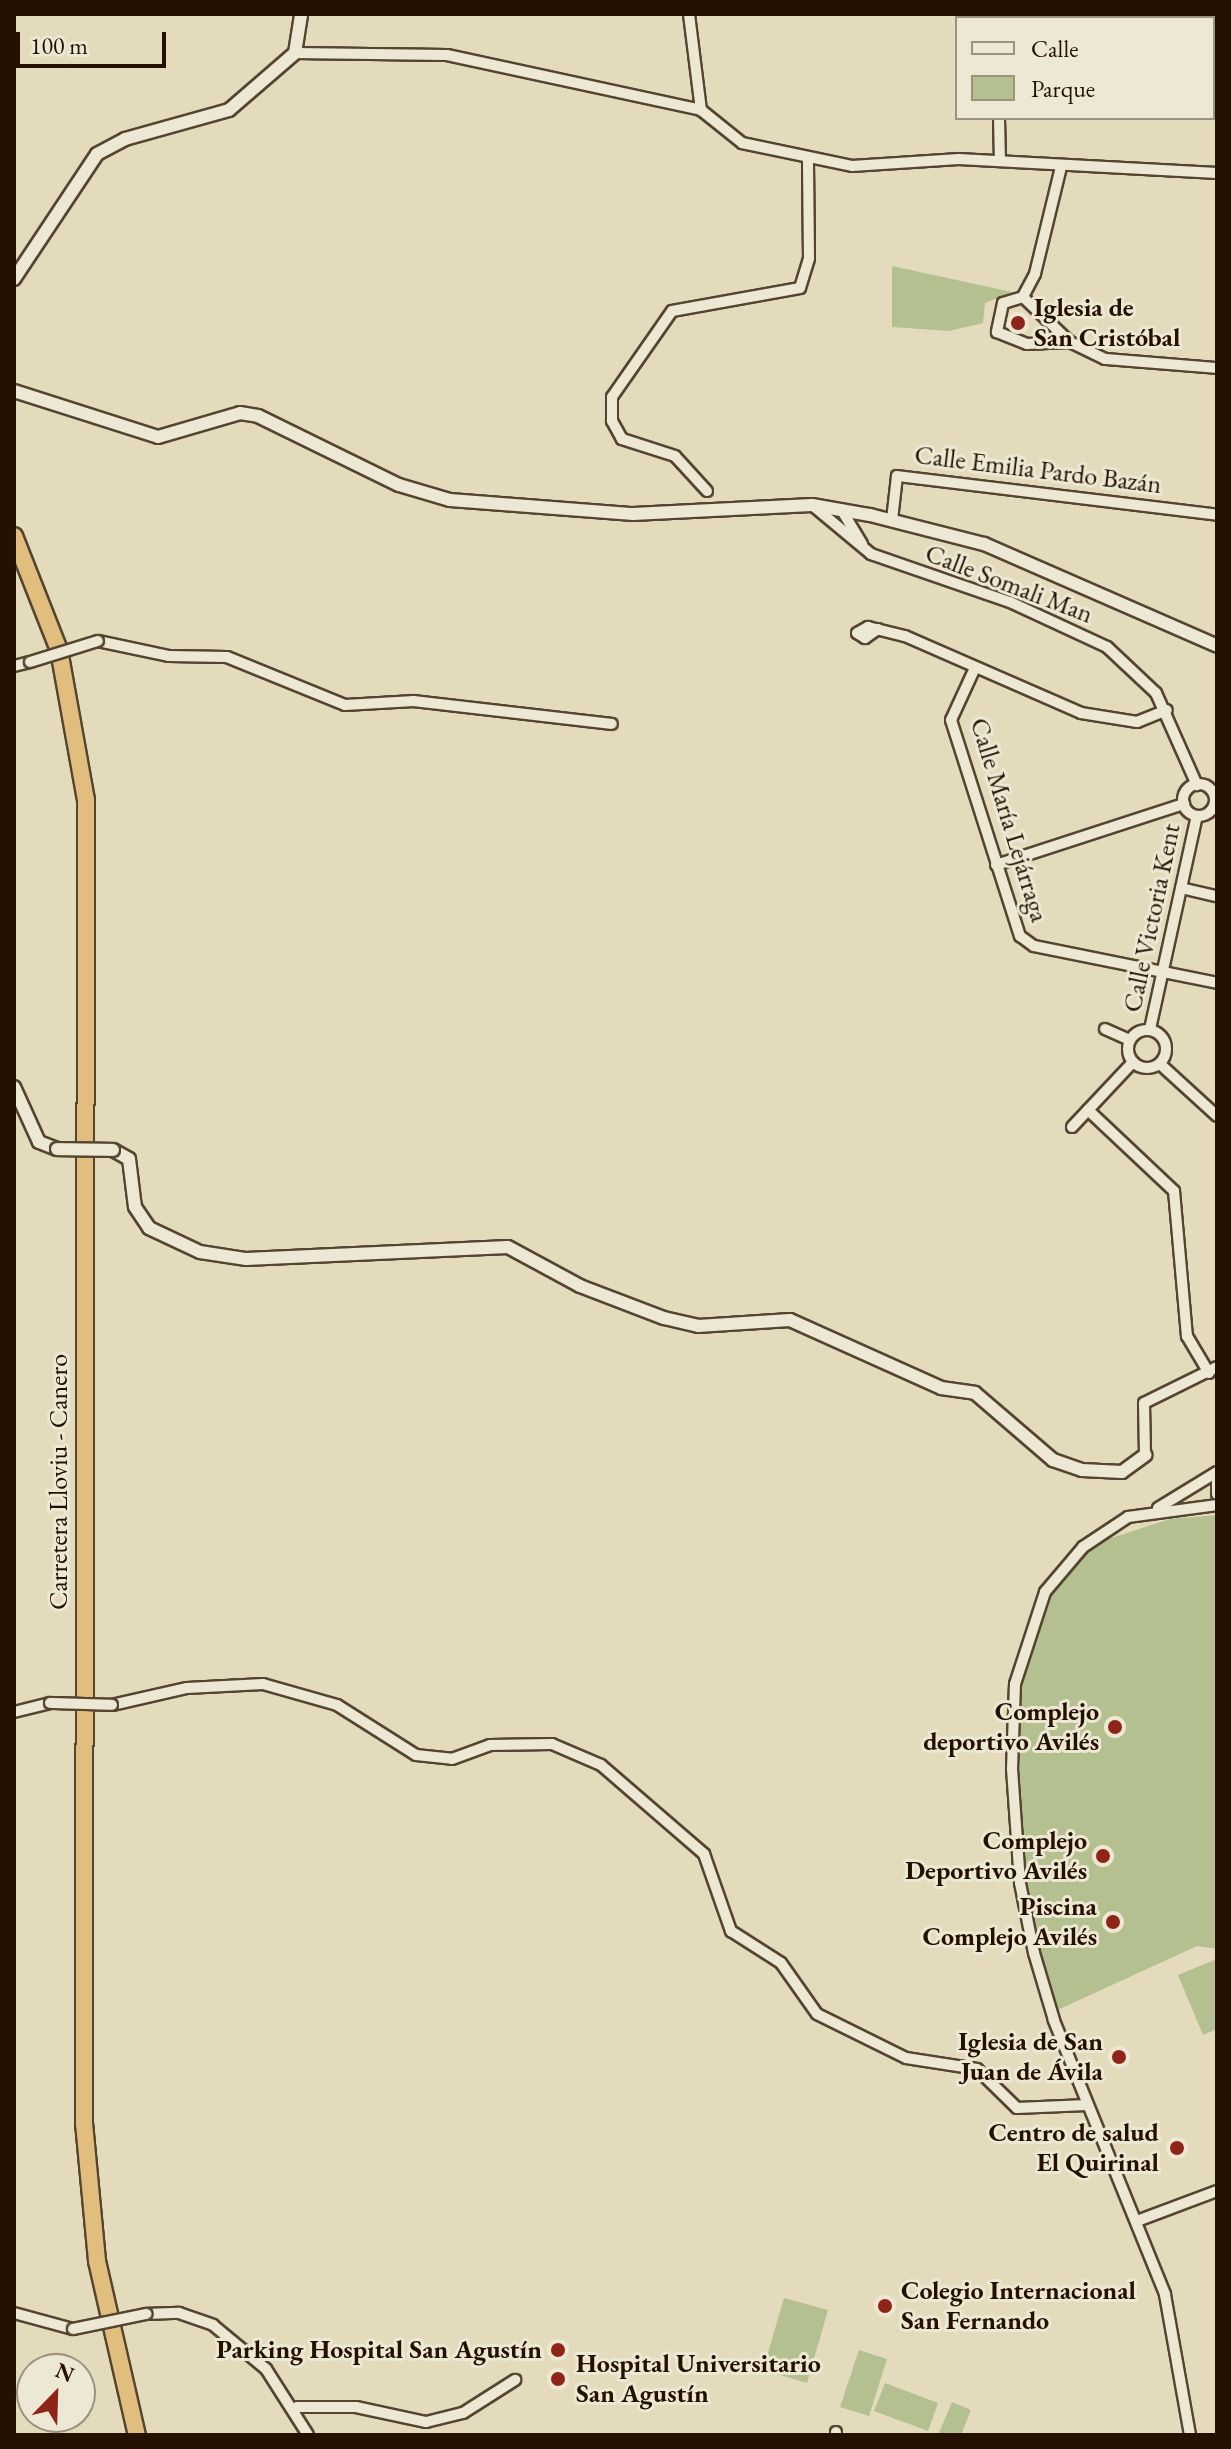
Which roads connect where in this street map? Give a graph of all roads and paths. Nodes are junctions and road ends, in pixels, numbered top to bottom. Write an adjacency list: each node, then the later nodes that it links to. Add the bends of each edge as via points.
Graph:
1 (301, 14): 3 (street)
2 (689, 14): 4 (street)
3 (295, 53): 4 (street, via 447,55); 10 (street, via 229,110 125,139 97,154)
4 (701, 110): 6 (street, via 742,143)
5 (999, 120): 7 (street)
6 (808, 157): 7 (street, via 852,166); 15 (street, via 809,259 800,288 672,311 612,397 612,421 622,439 675,456)
7 (1000, 161): 8 (street)
8 (1061, 167): 9 (street); 11 (street)
9 (1217, 173)
10 (14, 279)
11 (1023, 297): 12 (street); 12 (street, via 1003,303 997,332 1027,344)
12 (1070, 342): 13 (street, via 1105,359)
13 (1217, 368)
14 (14, 391): 16 (street, via 158,437 240,413 258,416 399,485 450,500 633,514)
15 (707, 491)
16 (812, 505): 17 (street); 21 (street, Calle Somali Man)
17 (841, 509): 18 (street); 21 (street); 21 (street)
18 (870, 515): 20 (street); 21 (street)
19 (1217, 515): 20 (street, Calle Emilia Pardo Bazán, via 897,476)
20 (892, 520): 24 (street, via 996,549)
21 (844, 534): 27 (street, Calle Somali Man, via 871,554 1002,599 1107,647)
22 (14, 536): 61 (highway, Carretera Lloviu - Canero, via 59,650 86,800 84,2123 97,2261)
23 (878, 629): 26 (street)
24 (1217, 646)
25 (14, 666): 28 (street, bridge, via 98,641 169,656 227,657 345,705 414,701)
26 (974, 670): 27 (street, via 1111,721 1137,722); 33 (street, Calle María Lejárraga, via 951,720)
27 (1167, 710): 29 (street, Calle Somali Man)
28 (612, 724)
29 (1197, 785): 30 (street, via 1209,788); 31 (street)
30 (1216, 803): 32 (street)
31 (1184, 804): 32 (street); 33 (street)
32 (1197, 816): 34 (street, Calle Victoria Kent)
33 (996, 865): 36 (street, Calle María Lejárraga, via 1027,943)
34 (1181, 888): 35 (street); 36 (street, Calle Victoria Kent)
35 (1217, 896)
36 (1163, 972): 37 (street); 39 (street, Calle Victoria Kent)
37 (1217, 983)
38 (1105, 1029): 40 (street)
39 (1150, 1029): 40 (street); 42 (street, via 1166,1044)
40 (1130, 1040): 41 (street)
41 (1133, 1062): 42 (street); 44 (street)
42 (1160, 1064): 45 (street)
43 (14, 1087): 48 (street, bridge, via 39,1142 57,1149 113,1150 129,1159 135,1207 149,1228 200,1252 246,1259 508,1247 580,1286 664,1318 698,1326 790,1320 941,1388 975,1393 1053,1460 1082,1470 1122,1472)
44 (1088, 1110): 46 (street); 47 (street, via 1174,1191 1187,1336)
45 (1217, 1116)
46 (1072, 1127)
47 (1213, 1370): 48 (street, via 1144,1403)
48 (1145, 1455)
49 (1217, 1472): 53 (street)
50 (1217, 1481): 51 (street)
51 (1217, 1494)
52 (1217, 1505): 53 (street)
53 (1157, 1509): 55 (street, via 1101,1531 1066,1565 1031,1621 1015,1684 1020,1883 1051,2013)
54 (14, 1712): 55 (street, bridge, via 50,1703 112,1705 187,1688 263,1684 337,1705 416,1755 452,1759 490,1745 552,1744 601,1765 704,1854 731,1931 781,1963 817,2014 906,2058 977,2069 1017,2108)
55 (1087, 2105): 57 (street)
56 (1217, 2191): 57 (street)
57 (1137, 2221): 63 (street, via 1165,2294)
58 (14, 2313): 60 (street, bridge, via 73,2329 179,2313 213,2325 266,2369)
59 (515, 2380): 60 (street, via 463,2413 426,2422 356,2407)
60 (297, 2407): 62 (street)
61 (137, 2435)
62 (308, 2435)
63 (1190, 2435)

